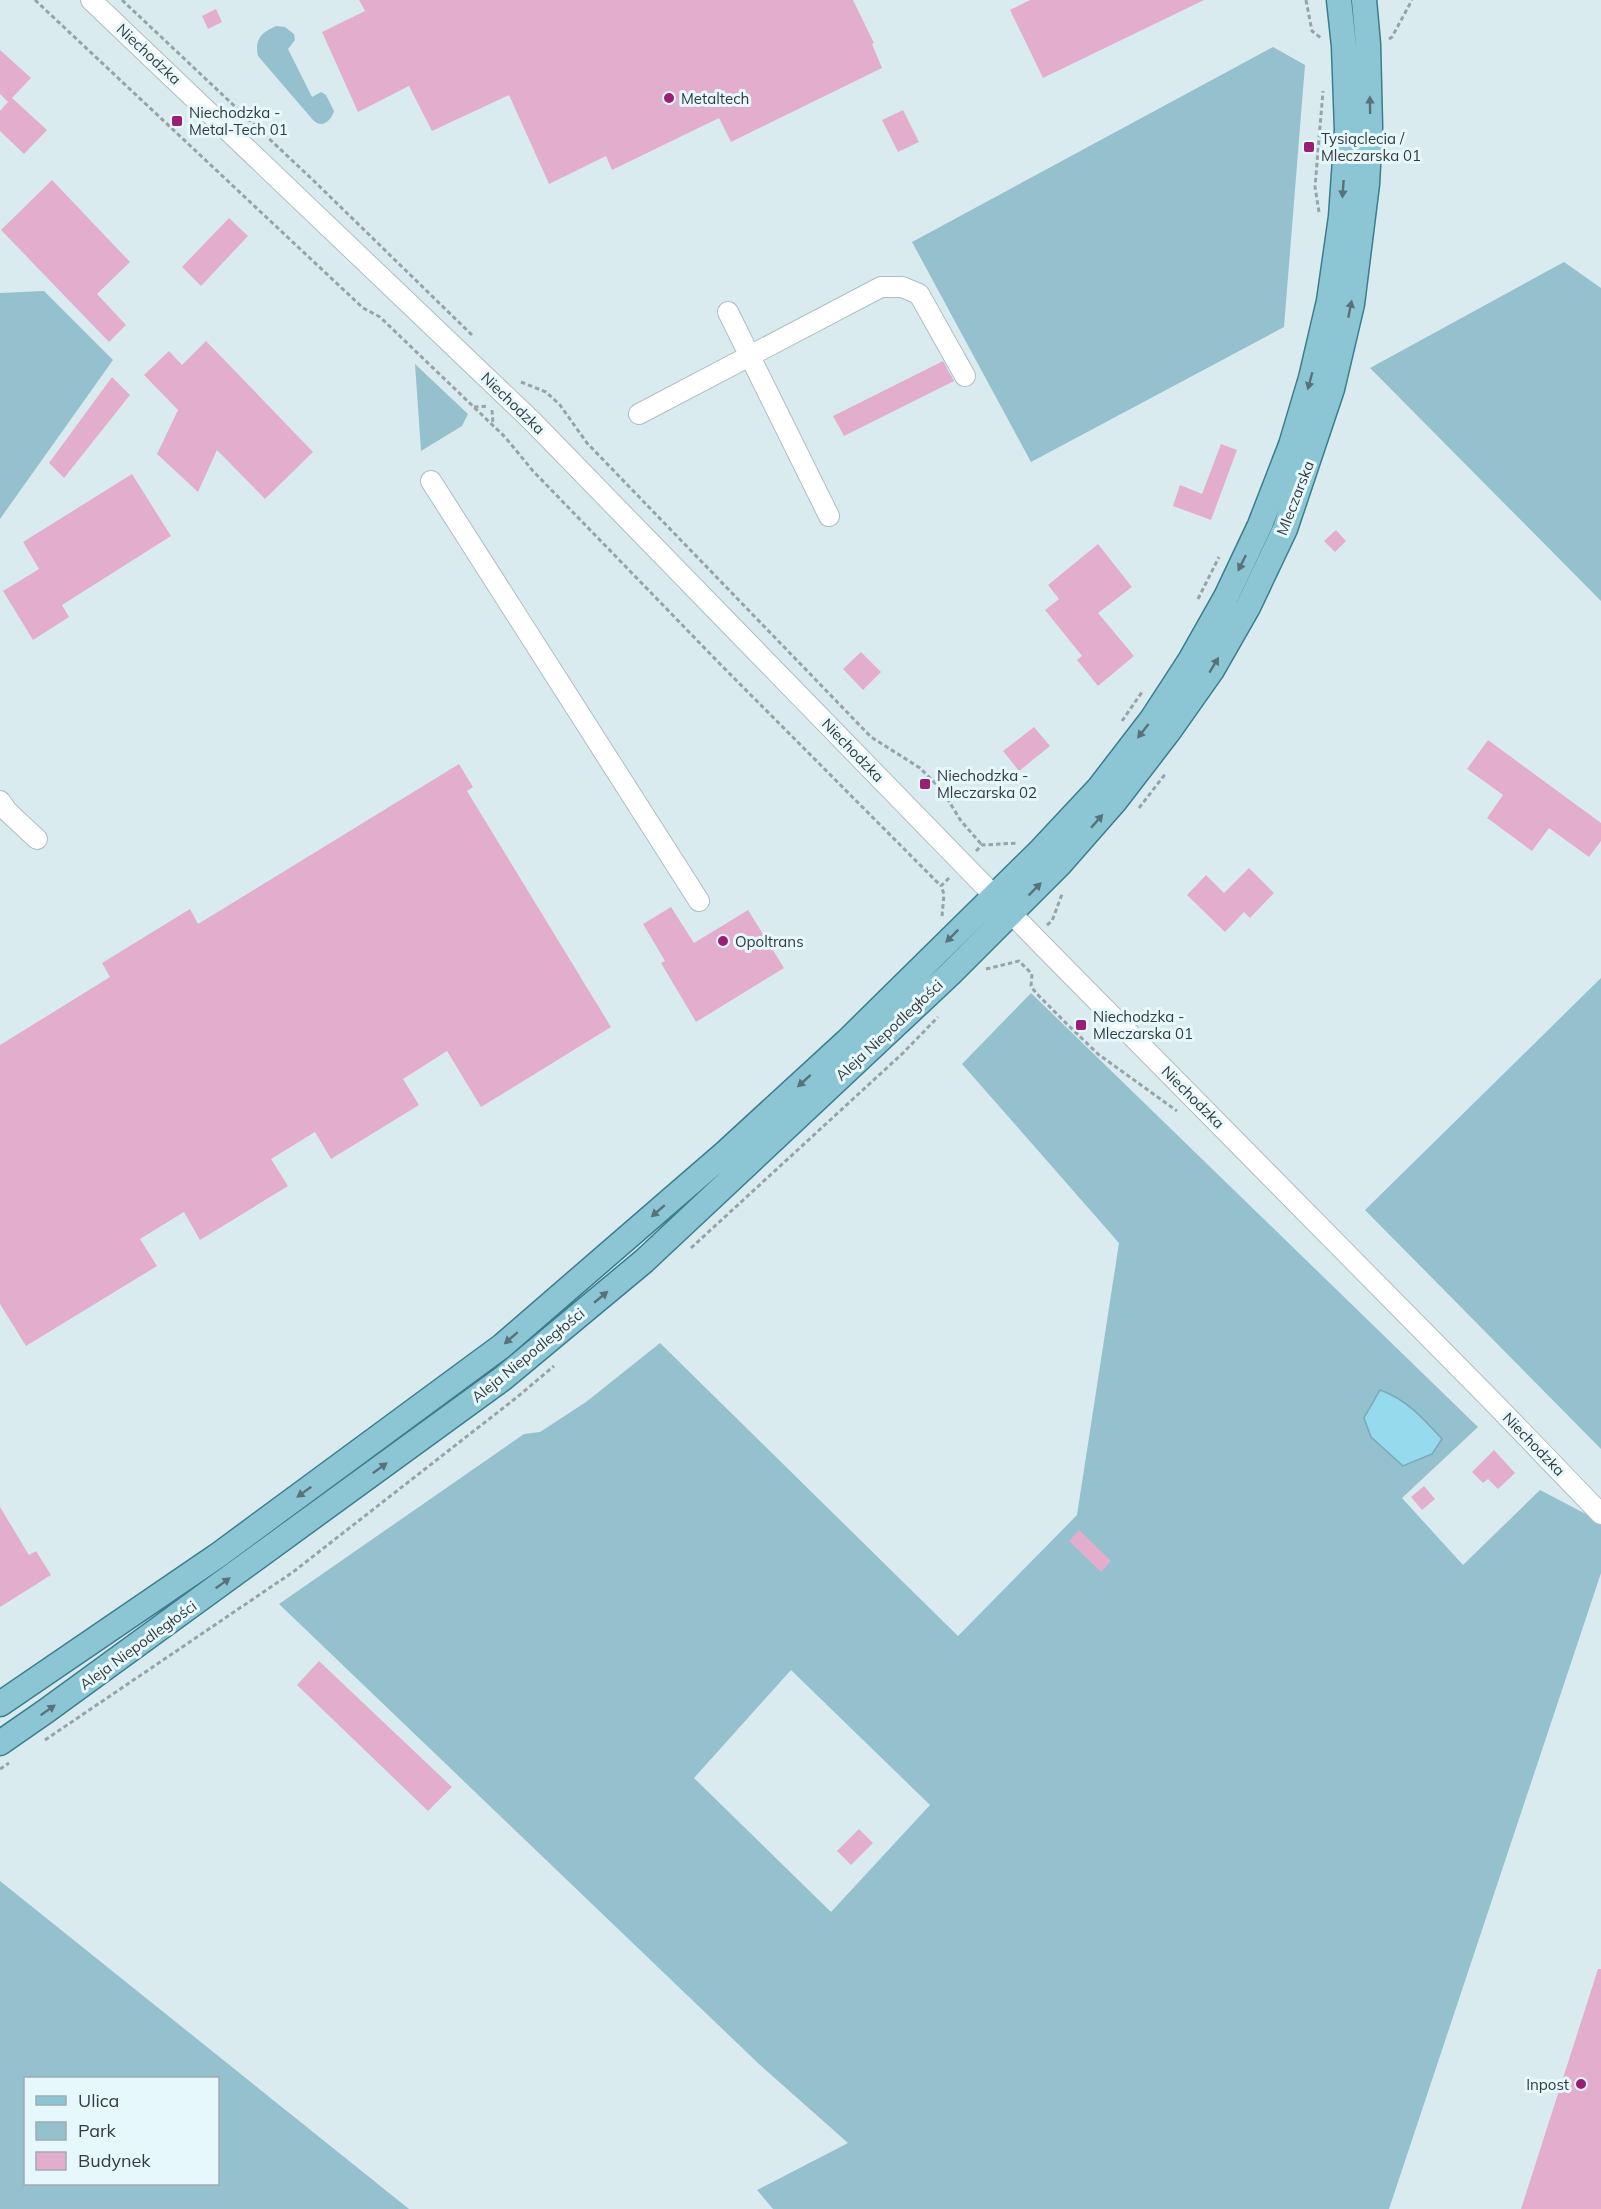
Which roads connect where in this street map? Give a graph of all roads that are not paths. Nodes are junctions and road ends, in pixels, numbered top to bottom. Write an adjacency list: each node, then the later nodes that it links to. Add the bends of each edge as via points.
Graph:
1 (91, 0): 12 (street, Niechodzka, via 532,421)
2 (1339, 0): 12 (main road, Mleczarska, one-way to 12, via 1347,130 1340,228 1329,301 1291,445 1226,597 1152,719 1099,788)
3 (1364, 0): 14 (main road, Mleczarska, one-way to 3, via 1116,800 1169,731 1217,661 1285,529 1332,389 1352,304 1370,128)
4 (728, 312): 5 (street)
5 (750, 356): 6 (street, via 881,287 902,287 919,294); 7 (street); 9 (street)
6 (965, 376)
7 (639, 414)
8 (431, 481): 13 (street)
9 (829, 516)
10 (0, 801): 11 (street)
11 (37, 839)
12 (994, 895): 14 (street, Niechodzka); 16 (main road, Aleja Niepodległości, one-way to 16, via 847,1041 502,1346 217,1556)
13 (699, 901)
14 (1011, 912): 15 (street, Niechodzka); 17 (main road, Aleja Niepodległości, one-way to 14, via 46,1711 502,1379 644,1261)
15 (1601, 1514)
16 (0, 1704)
17 (5, 1753)

